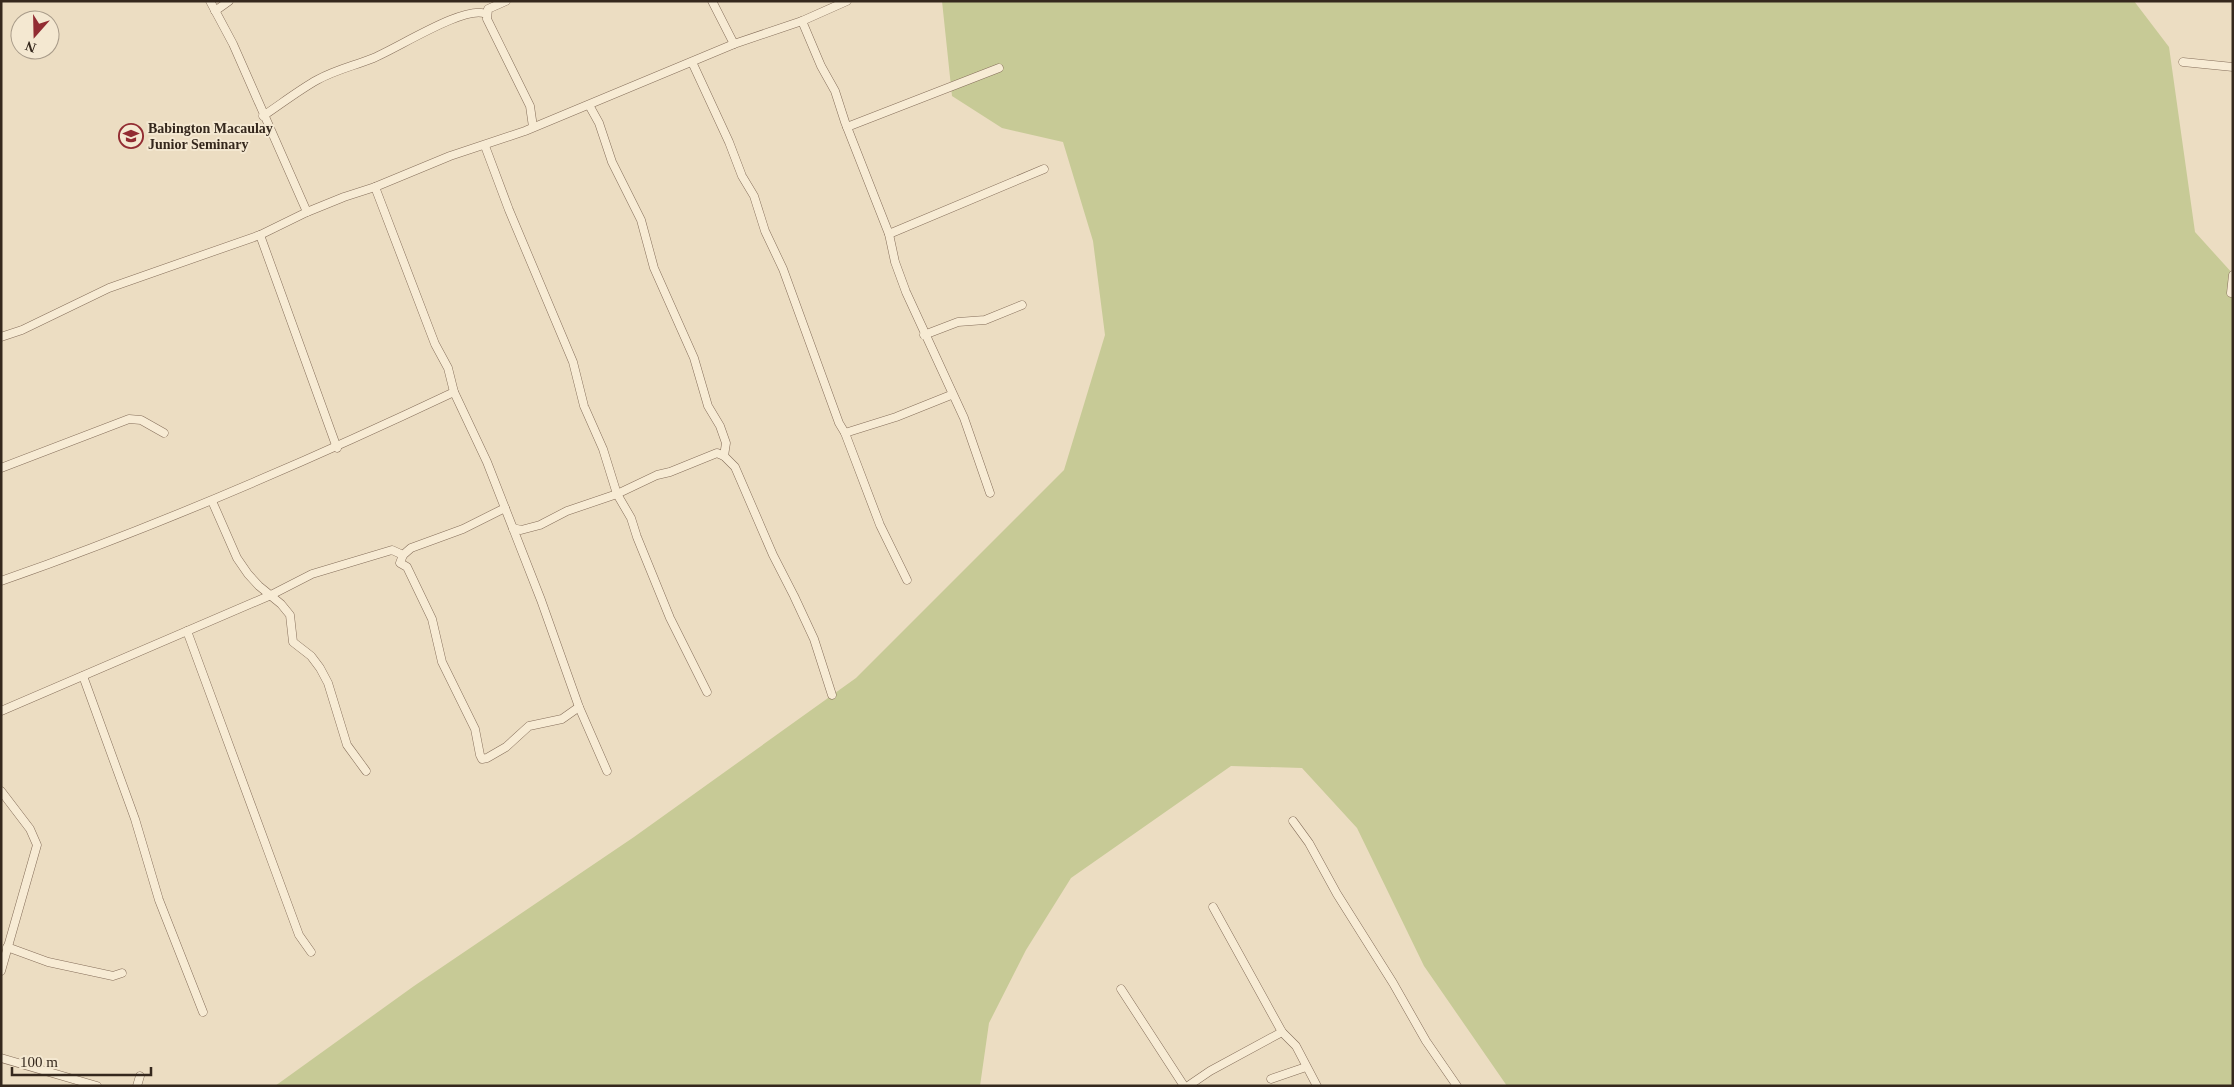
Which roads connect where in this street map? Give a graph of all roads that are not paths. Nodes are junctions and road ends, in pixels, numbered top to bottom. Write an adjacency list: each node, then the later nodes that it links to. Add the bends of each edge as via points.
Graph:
1 (210, 1): 6 (street)
2 (229, 1): 6 (street)
3 (506, 1): 7 (street, via 492,6)
4 (712, 1): 9 (street)
5 (847, 1): 8 (street)
6 (215, 11): 15 (street, via 233,44)
7 (486, 14): 15 (street, via 475,12 459,16 372,59 336,70); 16 (street, via 530,106)
8 (802, 21): 9 (street); 17 (street, via 835,92)
9 (734, 44): 10 (street)
10 (692, 62): 14 (street); 32 (street, via 754,196)
11 (2183, 62): 13 (street)
12 (999, 68): 17 (street)
13 (2233, 68)
14 (589, 105): 16 (street); 34 (street, via 599,123 612,162 642,220 654,268 694,358 708,406 726,443)
15 (263, 116): 21 (street)
16 (533, 127): 18 (street)
17 (847, 127): 22 (street)
18 (485, 146): 20 (street, via 450,156); 37 (street, via 573,362 584,406 603,449)
19 (1044, 170): 22 (street)
20 (375, 187): 21 (street); 29 (street, via 435,344 448,368)
21 (307, 212): 23 (street)
22 (889, 234): 27 (street, via 895,262)
23 (260, 235): 28 (street, via 109,288); 33 (street)
24 (2233, 275): 25 (street)
25 (2231, 294)
26 (1022, 305): 27 (street, via 985,320 958,322)
27 (924, 335): 30 (street)
28 (1, 337)
29 (454, 392): 33 (street); 39 (street)
30 (952, 395): 32 (street); 36 (street, via 964,418)
31 (164, 433): 35 (street, via 142,420 129,419)
32 (845, 433): 42 (street, via 880,525)
33 (338, 448): 38 (street)
34 (724, 456): 37 (street, via 717,453); 48 (street, via 736,467 773,555 814,639)
35 (1, 468)
36 (990, 493)
37 (617, 494): 40 (street, via 530,528); 47 (street, via 631,518 636,538 670,618)
38 (212, 501): 43 (street); 44 (street, via 237,558 253,580)
39 (506, 508): 40 (street); 41 (street, via 411,548)
40 (513, 528): 49 (street)
41 (403, 555): 44 (street, via 392,550 312,574); 49 (street, via 400,563 407,567 432,619 442,662 475,729 482,759 506,747 529,726 562,719)
42 (907, 580)
43 (1, 581)
44 (271, 595): 45 (street); 51 (street, via 290,615 293,642 310,656 328,683 347,745)
45 (187, 631): 46 (street); 57 (street, via 299,935)
46 (83, 676): 50 (street); 61 (street, via 135,819 159,900)
47 (707, 692)
48 (832, 695)
49 (579, 707): 52 (street)
50 (1, 711)
51 (366, 771)
52 (607, 772)
53 (1, 791): 56 (street, via 30,828 37,846)
54 (1293, 821): 71 (street, via 1394,982 1426,1041)
55 (1213, 907): 62 (street)
56 (7, 947): 58 (street); 59 (street, via 48,962 112,976)
57 (310, 952)
58 (1, 971)
59 (122, 973)
60 (1121, 989): 69 (street)
61 (203, 1012)
62 (1282, 1032): 64 (street, via 1296,1046); 69 (street)
63 (1, 1058): 67 (street)
64 (1306, 1067): 66 (street); 70 (street)
65 (140, 1076): 68 (street)
66 (1271, 1079)
67 (97, 1086)
68 (137, 1086)
69 (1186, 1086)
70 (1317, 1086)
71 (1457, 1086)

